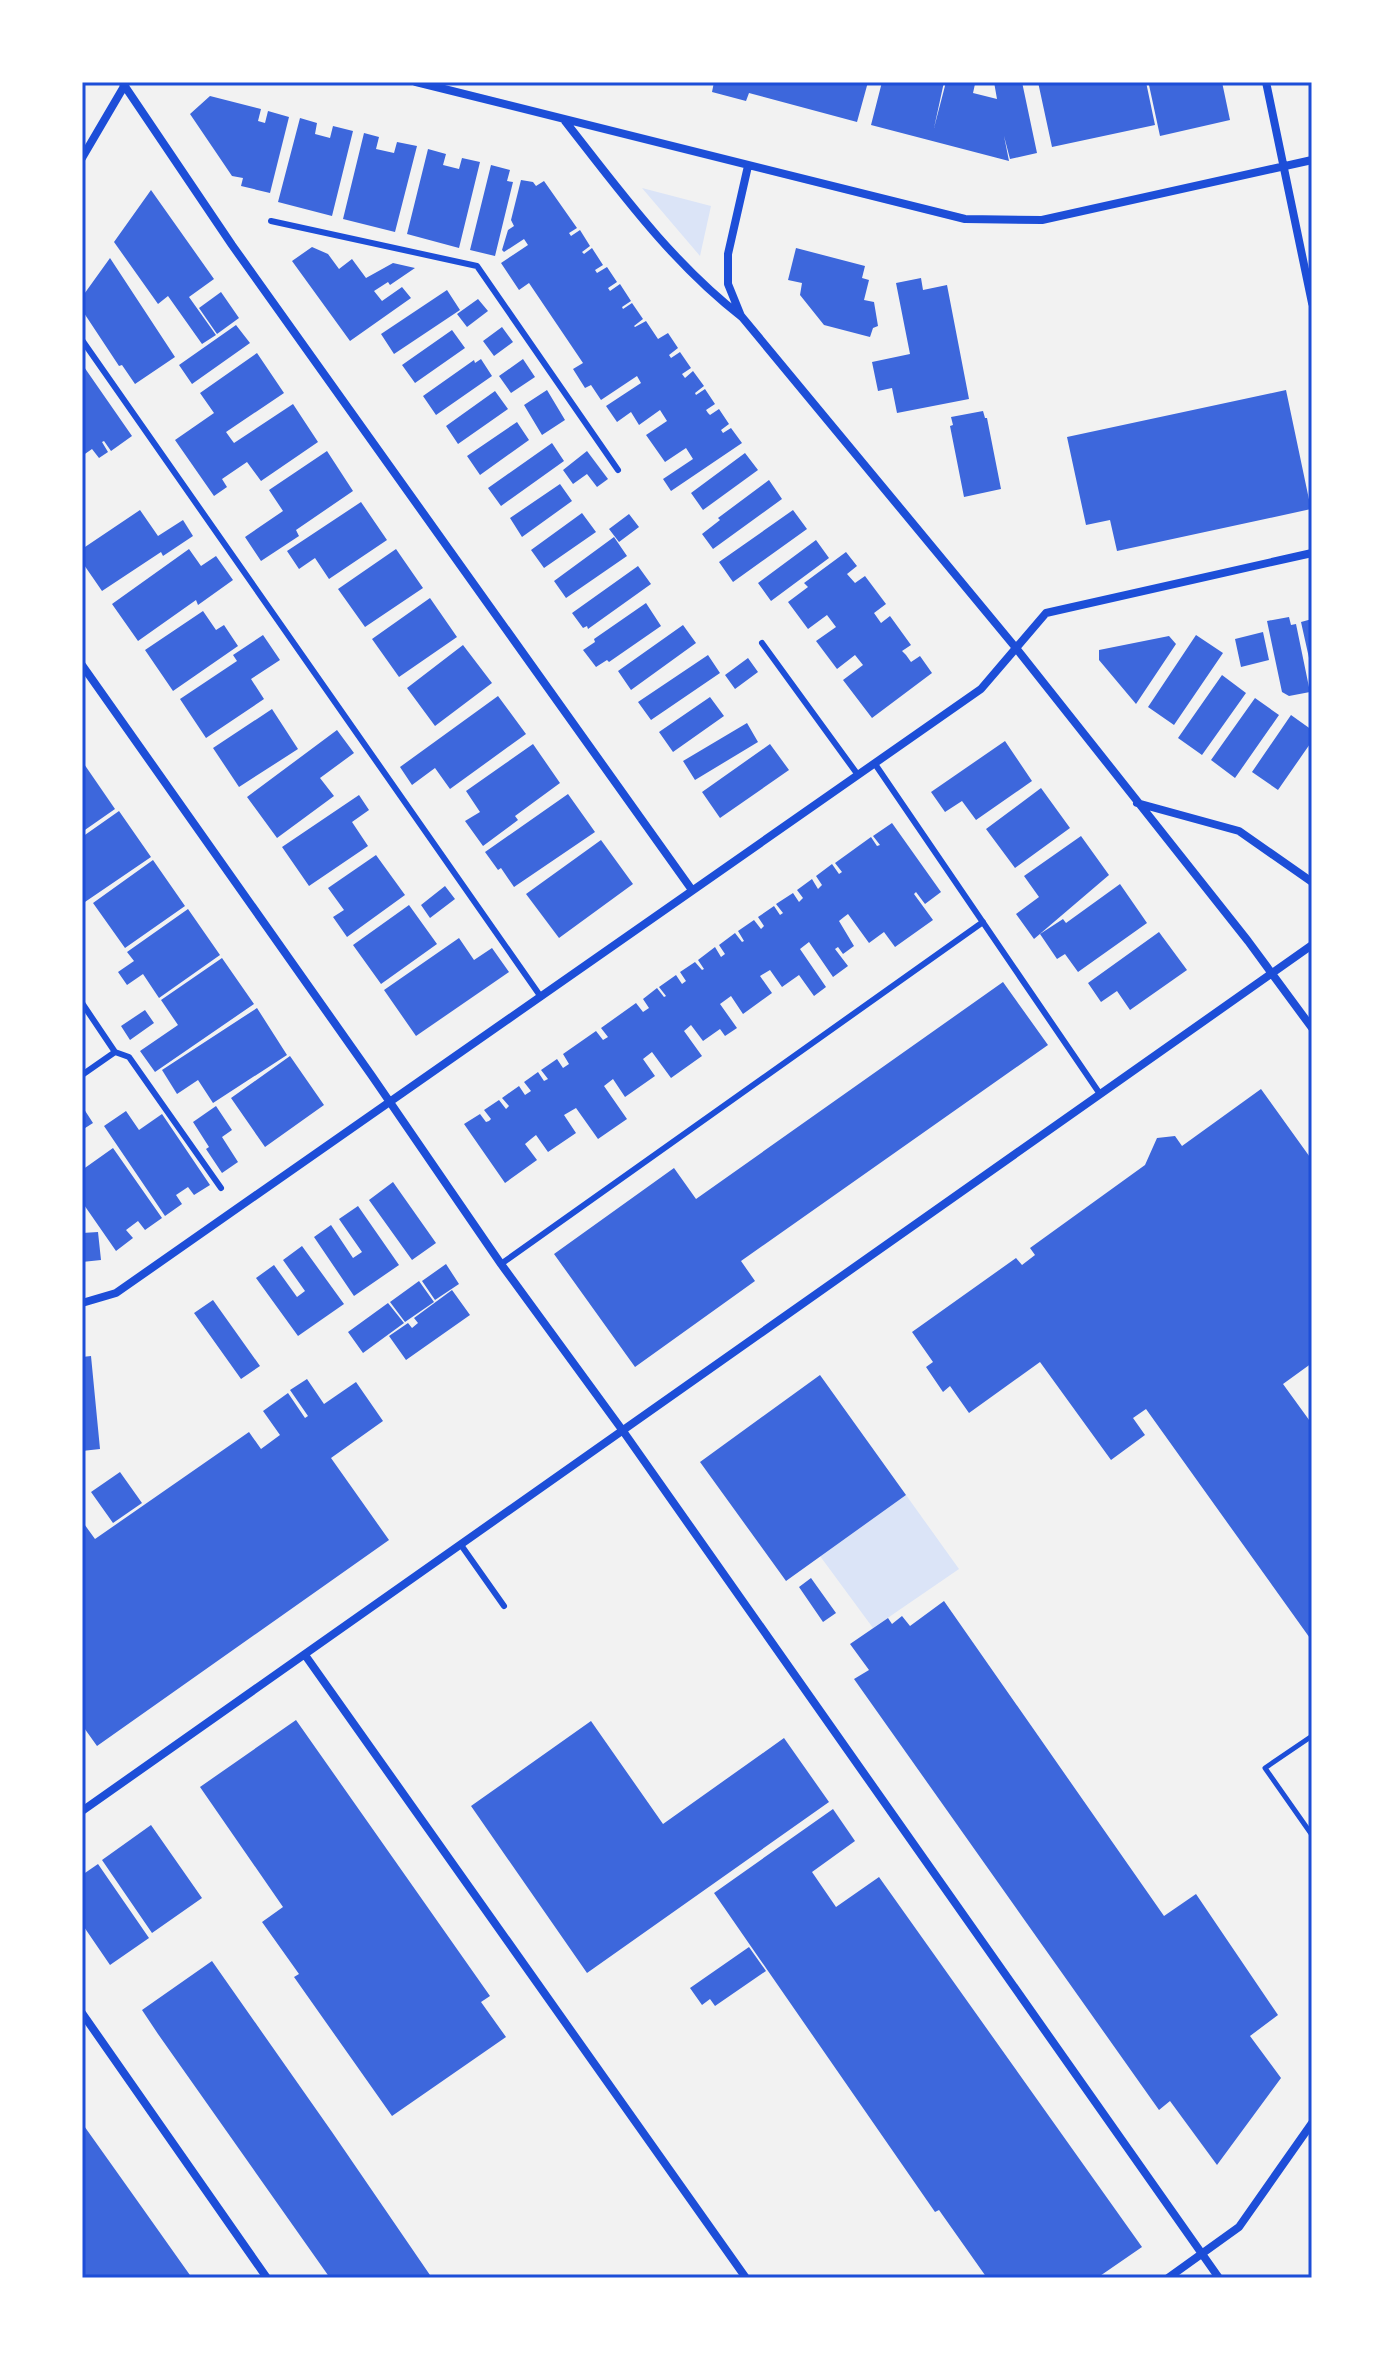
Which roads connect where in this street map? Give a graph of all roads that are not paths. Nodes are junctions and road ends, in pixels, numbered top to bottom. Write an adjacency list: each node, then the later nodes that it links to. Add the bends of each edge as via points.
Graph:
1 (416, 82): 4 (street)
2 (1266, 82): 8 (street)
3 (124, 83): 5 (street); 22 (street, via 232,245)
4 (565, 121): 7 (street); 11 (street, via 681,262)
5 (82, 158)
6 (1312, 160): 8 (street)
7 (748, 166): 8 (street, via 965,219 1036,221); 11 (street, via 728,254 728,284)
8 (1284, 167): 10 (street)
9 (271, 221): 13 (lane, via 477,266)
10 (1312, 303)
11 (742, 317): 16 (street)
12 (82, 340): 26 (lane)
13 (618, 470)
14 (1312, 553): 16 (street, via 1046,613)
15 (762, 643): 19 (lane)
16 (1016, 648): 18 (street, via 981,689); 20 (street)
17 (82, 665): 32 (street)
18 (875, 764): 19 (street); 23 (lane)
19 (858, 775): 22 (street)
20 (1137, 803): 21 (street, via 1239,831); 25 (street)
21 (1312, 882)
22 (692, 890): 26 (street)
23 (983, 922): 31 (lane); 34 (lane)
24 (1312, 945): 25 (street)
25 (1272, 972): 28 (street); 31 (street)
26 (541, 997): 32 (street)
27 (82, 1003): 29 (lane)
28 (1312, 1028)
29 (115, 1052): 30 (lane); 33 (lane, via 129,1057)
30 (82, 1075)
31 (1100, 1094): 36 (street)
32 (390, 1102): 34 (street); 35 (street, via 116,1293)
33 (221, 1188)
34 (501, 1264): 36 (street)
35 (82, 1303)
36 (623, 1431): 37 (street); 43 (street)
37 (461, 1545): 38 (lane); 39 (street)
38 (504, 1606)
39 (305, 1655): 40 (street); 45 (street)
40 (82, 1811)
41 (82, 2013): 44 (street)
42 (1312, 2123): 43 (street, via 1239,2227)
43 (1202, 2254): 46 (street); 47 (street)
44 (267, 2278)
45 (746, 2278)
46 (1168, 2278)
47 (1219, 2278)

